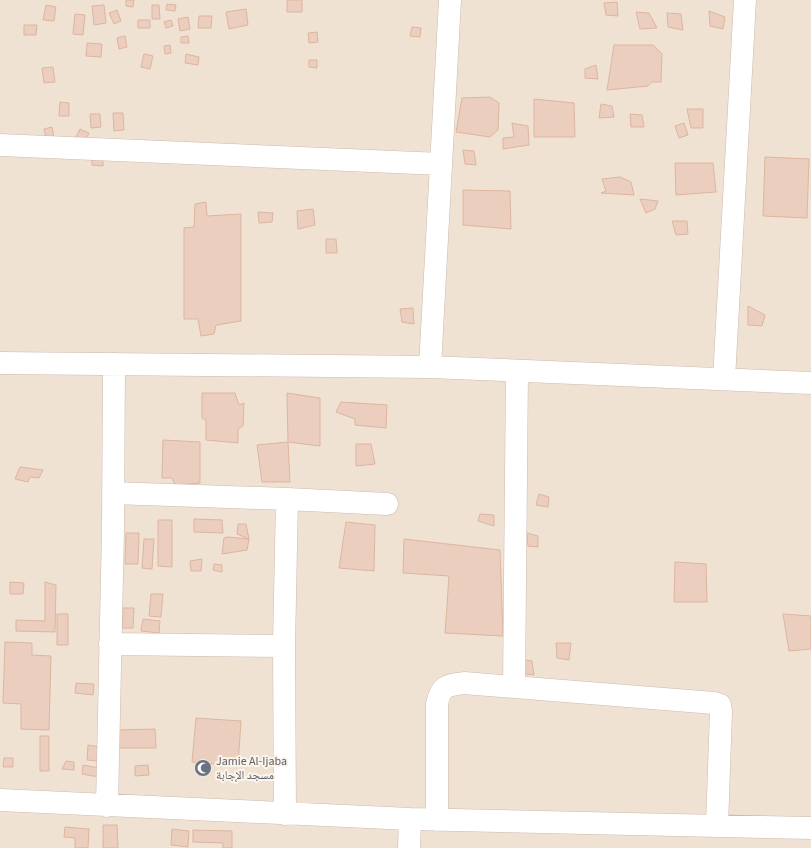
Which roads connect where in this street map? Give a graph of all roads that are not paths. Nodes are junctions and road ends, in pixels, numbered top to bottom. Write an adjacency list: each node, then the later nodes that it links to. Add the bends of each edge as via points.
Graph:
1 (450, 0): 4 (street)
2 (745, 0): 9 (street)
3 (0, 145): 4 (street)
4 (441, 164): 7 (street)
5 (0, 363): 6 (street)
6 (114, 364): 7 (street); 11 (street)
7 (430, 367): 8 (street)
8 (518, 371): 9 (street); 16 (street)
9 (724, 380): 10 (street)
10 (811, 383)
11 (113, 493): 12 (street); 14 (street)
12 (288, 499): 13 (street); 15 (street)
13 (388, 504)
14 (110, 644): 15 (street); 18 (street)
15 (284, 646): 19 (street)
16 (514, 687): 21 (street, via 464,683 446,686 439,693); 22 (street, via 714,702 720,705)
17 (0, 800): 18 (street)
18 (107, 806): 19 (street)
19 (285, 814): 20 (street)
20 (410, 819): 21 (street); 24 (street)
21 (437, 820): 22 (street)
22 (717, 826): 23 (street)
23 (811, 828)
24 (409, 848)

